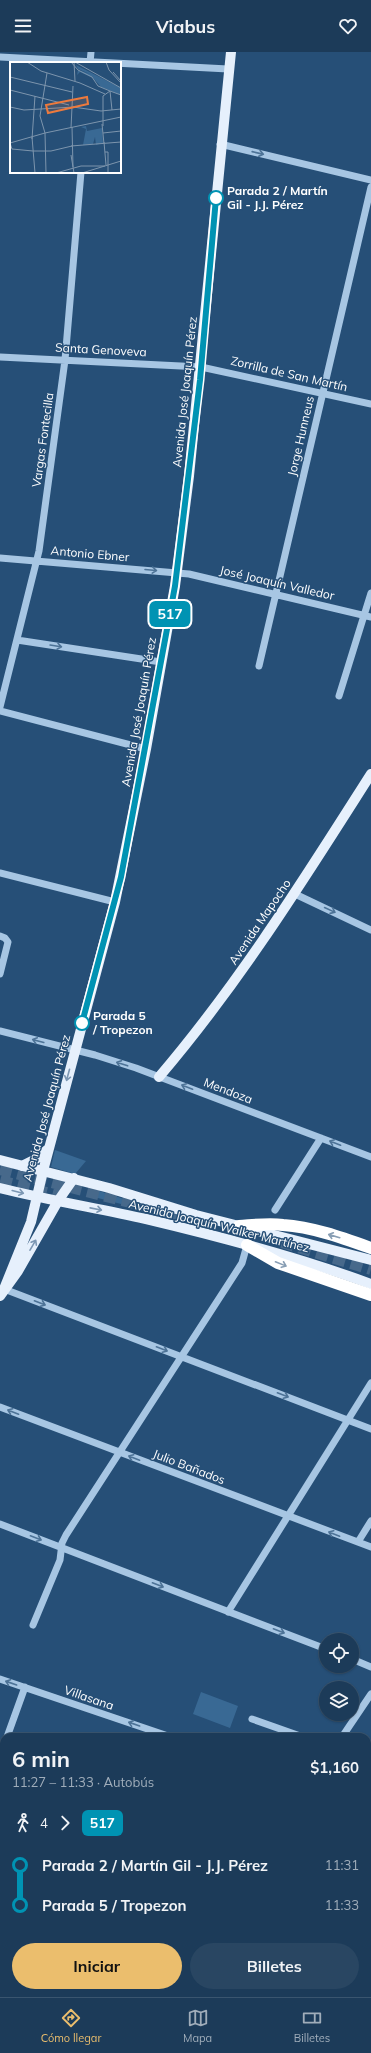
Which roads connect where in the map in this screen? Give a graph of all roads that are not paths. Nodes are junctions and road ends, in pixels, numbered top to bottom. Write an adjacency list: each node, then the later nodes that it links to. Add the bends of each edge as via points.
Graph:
1 (91, 52): 4 (street)
2 (231, 52): 6 (main road, Avenida José Joaquín Pérez)
3 (0, 57): 4 (street)
4 (90, 62)
5 (121, 64): 6 (street)
6 (228, 69): 7 (main road, Avenida José Joaquín Pérez)
7 (220, 144): 9 (street, one-way to 9); 13 (main road, Avenida José Joaquín Pérez)
8 (81, 173): 12 (street, Vargas Fontecilla)
9 (371, 180)
10 (371, 187): 14 (street, Jorge Hunneus)
11 (0, 357): 12 (street, Santa Genoveva)
12 (65, 360): 13 (street, Santa Genoveva); 17 (street, Vargas Fontecilla)
13 (201, 367): 14 (street, Zorrilla de San Martín); 18 (main road, Avenida José Joaquín Pérez)
14 (323, 393): 15 (street, Zorrilla de San Martín); 20 (street, Jorge Hunneus)
15 (371, 404)
16 (0, 558): 17 (street, Antonio Ebner)
17 (37, 561): 18 (street, Antonio Ebner, one-way to 18); 22 (street, Vargas Fontecilla)
18 (177, 573): 20 (street, José Joaquín Valledor); 23 (main road, Avenida José Joaquín Pérez)
19 (371, 593): 21 (street)
20 (275, 594): 21 (street, José Joaquín Valledor); 24 (street, Jorge Hunneus)
21 (367, 616): 25 (street)
22 (18, 640): 23 (street, one-way to 23); 26 (street, Vargas Fontecilla)
23 (161, 662): 28 (main road, Avenida José Joaquín Pérez)
24 (259, 666)
25 (339, 696)
26 (0, 707)
27 (0, 711): 28 (street)
28 (146, 749): 32 (main road, Avenida José Joaquín Pérez)
29 (371, 774): 31 (main road, Avenida Mapocho)
30 (0, 873): 32 (street)
31 (295, 894): 33 (street, one-way to 33); 38 (main road, Avenida Mapocho, via 219,1004)
32 (115, 902): 37 (main road, Avenida José Joaquín Pérez)
33 (371, 930)
34 (0, 936): 35 (street, via 8,942)
35 (0, 974)
36 (0, 1031): 37 (street, Mendoza, one-way to 36)
37 (75, 1050): 38 (street, Mendoza, one-way to 37); 40 (main road, Avenida José Joaquín Pérez, one-way to 40)
38 (159, 1077): 39 (street, Mendoza, one-way to 38)
39 (321, 1138): 41 (street, Mendoza, one-way to 39); 49 (street)
40 (48, 1149): 43 (main road); 44 (main road, Avenida José Joaquín Pérez)
41 (371, 1157)
42 (0, 1160): 43 (main road, Avenida Joaquín Walker Martínez)
43 (22, 1166): 44 (main road, Avenida Joaquín Walker Martínez)
44 (42, 1171): 45 (main road, Avenida Joaquín Walker Martínez); 47 (main road, Avenida José Joaquín Pérez)
45 (74, 1178): 48 (main road); 50 (main road, Avenida Joaquín Walker Martínez)
46 (0, 1188): 47 (main road, Avenida Joaquín Walker Martínez, one-way to 47)
47 (37, 1197): 48 (main road, Avenida Joaquín Walker Martínez); 55 (main road, Avenida José Joaquín Pérez, via 27,1234)
48 (58, 1202): 51 (main road, Avenida Joaquín Walker Martínez, one-way to 51, via 146,1219); 55 (main road, one-way to 48, via 18,1272)
49 (275, 1210)
50 (240, 1226): 52 (highway, one-way to 50, via 337,1236 292,1226); 53 (main road, Avenida Joaquín Walker Martínez)
51 (247, 1245): 54 (main road, Avenida Joaquín Walker Martínez, via 312,1263); 56 (highway, one-way to 56, via 278,1263); 57 (street, via 242,1263)
52 (371, 1248)
53 (371, 1260)
54 (371, 1284)
55 (2, 1293): 57 (street, one-way to 57)
56 (371, 1295)
57 (182, 1356): 60 (street, one-way to 60); 62 (street)
58 (371, 1382): 60 (street)
59 (0, 1407): 62 (street, Julio Bañados, one-way to 59)
60 (348, 1420): 61 (street); 63 (street)
61 (371, 1429)
62 (119, 1452): 63 (street, Julio Bañados, one-way to 62); 68 (street, via 66,1534)
63 (288, 1516): 66 (street, Julio Bañados, one-way to 63); 69 (street)
64 (371, 1521): 66 (street)
65 (0, 1524): 68 (street, one-way to 68)
66 (358, 1542): 67 (street, Julio Bañados)
67 (371, 1547)
68 (62, 1548): 69 (street, one-way to 69); 70 (street, via 60,1560)
69 (228, 1612): 71 (street, one-way to 71)
70 (33, 1625)
71 (319, 1646)
72 (359, 1662): 73 (street)
73 (371, 1666)
74 (0, 1679): 75 (street, Villasana, one-way to 74)
75 (25, 1687): 78 (street); 79 (street, Villasana, one-way to 75)
76 (371, 1694): 81 (street)
77 (252, 1719): 80 (street)
78 (8, 1733)
79 (159, 1733)
80 (292, 1733)
81 (345, 1733)

